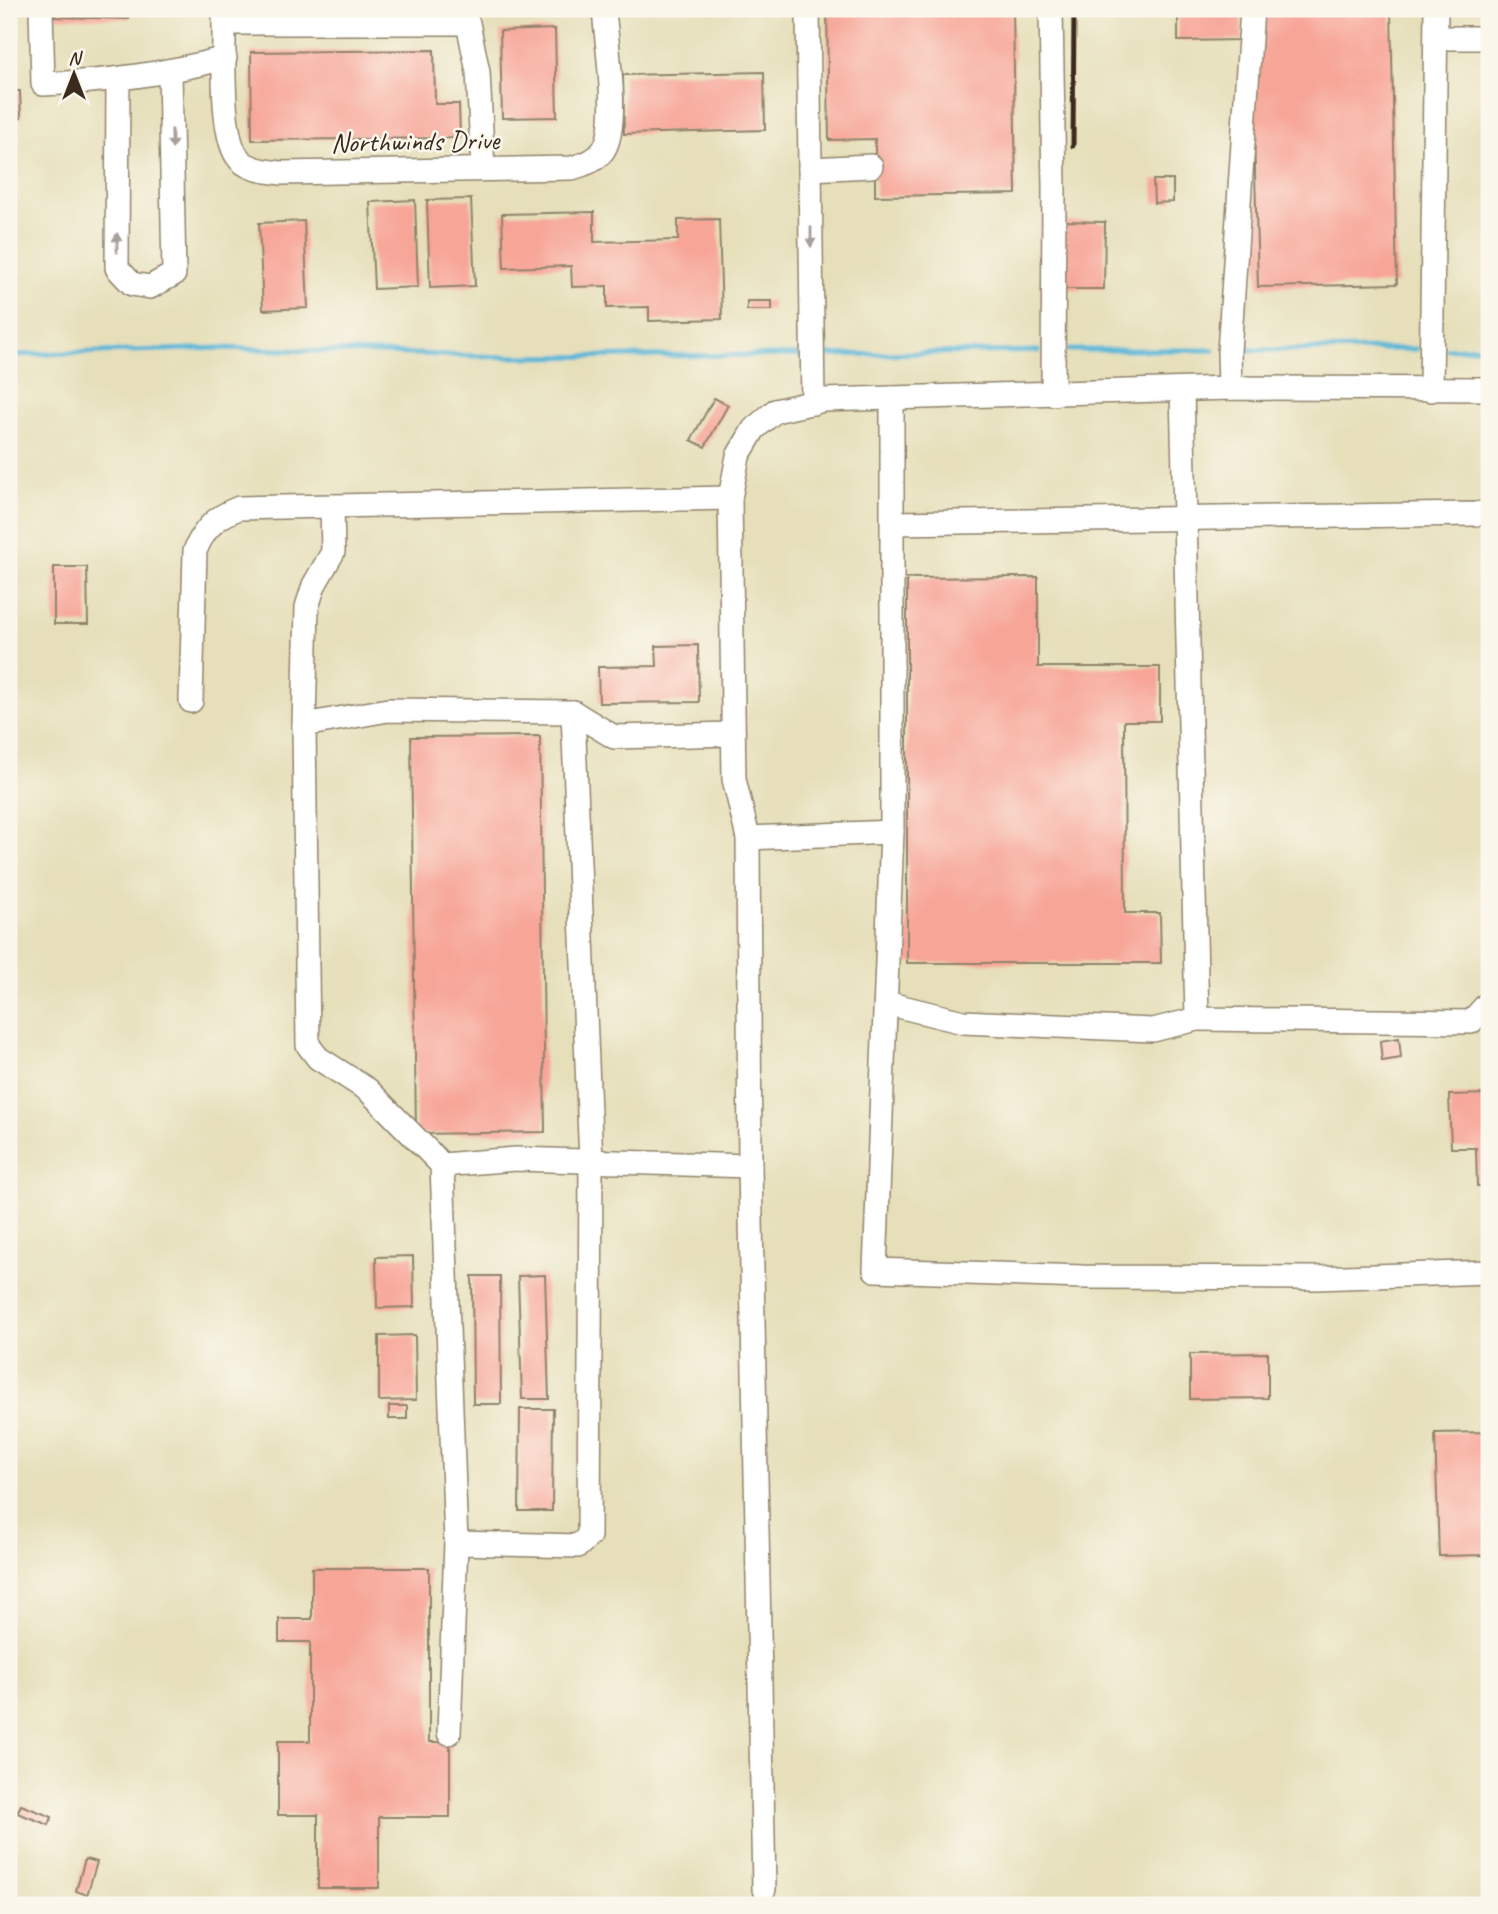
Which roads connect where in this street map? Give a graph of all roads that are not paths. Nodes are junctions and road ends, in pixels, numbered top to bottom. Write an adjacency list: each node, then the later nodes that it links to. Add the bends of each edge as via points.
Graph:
1 (41, 9): 12 (street, via 43,84)
2 (808, 9): 15 (street)
3 (1051, 9): 20 (street)
4 (1252, 9): 16 (street)
5 (1436, 9): 8 (street)
6 (604, 10): 14 (street, Northwinds Drive, via 611,107 604,149 592,162 572,168)
7 (224, 16): 10 (street, Northwinds Drive); 14 (street, via 468,23 478,72)
8 (1436, 38): 9 (street); 19 (street)
9 (1489, 38)
10 (225, 58): 11 (street); 14 (street, Northwinds Drive, via 229,136 237,157 255,169 281,173)
11 (170, 71): 12 (street); 12 (street, one-way to 12, via 174,274 150,287 132,285 117,268)
12 (118, 79)
13 (871, 166): 15 (street)
14 (483, 169)
15 (810, 169): 22 (street, one-way to 22)
16 (1230, 388): 18 (street); 19 (street)
17 (1489, 389): 19 (street)
18 (1182, 390): 20 (street); 26 (street)
19 (1432, 390)
20 (1053, 394): 21 (street)
21 (891, 398): 22 (street); 27 (street)
22 (813, 403): 23 (street, via 775,411 754,429 738,456)
23 (730, 498): 24 (street); 31 (street)
24 (332, 506): 28 (street, via 239,508 219,516 203,533 195,551); 30 (street, via 332,552 307,607)
25 (1489, 512): 26 (street)
26 (1184, 519): 27 (street); 36 (street)
27 (893, 523): 32 (street)
28 (191, 701)
29 (573, 712): 30 (street, via 388,710); 31 (street, via 614,737); 37 (street)
30 (304, 725): 38 (street, via 308,1045 318,1058 368,1090)
31 (732, 734): 33 (street, via 734,779)
32 (892, 832): 33 (street); 35 (street)
33 (748, 838): 39 (street)
34 (1489, 1002): 36 (street, via 1471,1022)
35 (886, 1003): 36 (street, via 963,1023 1153,1030); 40 (street, via 876,1270 1316,1279)
36 (1198, 1019)
37 (591, 1163): 38 (street, via 516,1159); 39 (street); 41 (street, via 589,1536 578,1546)
38 (442, 1165): 41 (street)
39 (750, 1166): 43 (street)
40 (1489, 1272)
41 (456, 1543): 42 (street)
42 (449, 1733)
43 (764, 1889)

